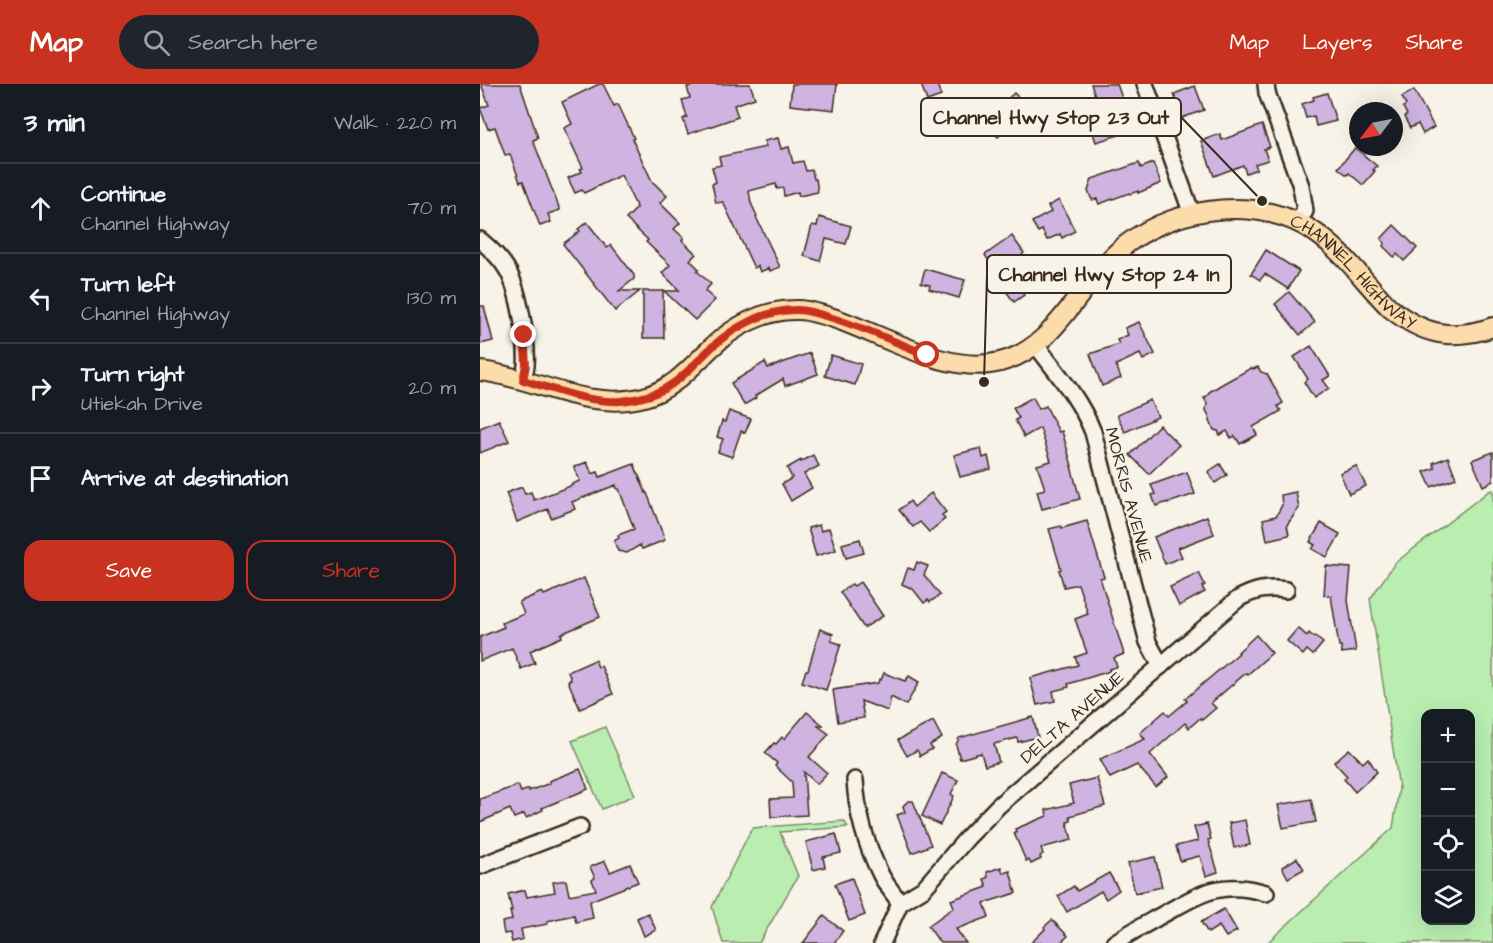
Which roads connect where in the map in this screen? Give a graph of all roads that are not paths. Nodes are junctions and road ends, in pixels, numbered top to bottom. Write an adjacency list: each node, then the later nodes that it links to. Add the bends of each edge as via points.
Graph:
1 (1145, 84): 3 (street)
2 (1266, 84): 4 (street, via 1301,186 1305,211)
3 (1192, 214): 4 (main road, CHANNEL HIGHWAY, via 1247,210); 7 (main road, CHANNEL HIGHWAY, via 1152,229 1116,252)
4 (1297, 222): 6 (main road, CHANNEL HIGHWAY, via 1327,242 1390,308 1417,326 1454,335)
5 (480, 240): 9 (street, via 501,260 513,283 524,335)
6 (1493, 327)
7 (1036, 345): 9 (main road, CHANNEL HIGHWAY, via 1000,362 961,364 927,355 843,321 795,310 771,313 745,324 726,335 673,384 643,398 597,400); 11 (street, MORRIS AVENUE, via 1072,393 1093,432 1148,642)
8 (480, 371): 9 (main road, CHANNEL HIGHWAY)
9 (523, 380)
10 (1286, 590): 11 (street, DELTA AVENUE, via 1264,588 1238,599)
11 (1161, 666): 16 (street, DELTA AVENUE, via 999,806 923,889)
12 (855, 780): 16 (street, via 862,828 882,876)
13 (580, 826): 14 (street)
14 (480, 867)
15 (1266, 892): 18 (street, via 1242,887 1206,891)
16 (900, 903): 17 (street)
17 (882, 943)
18 (1114, 943)

